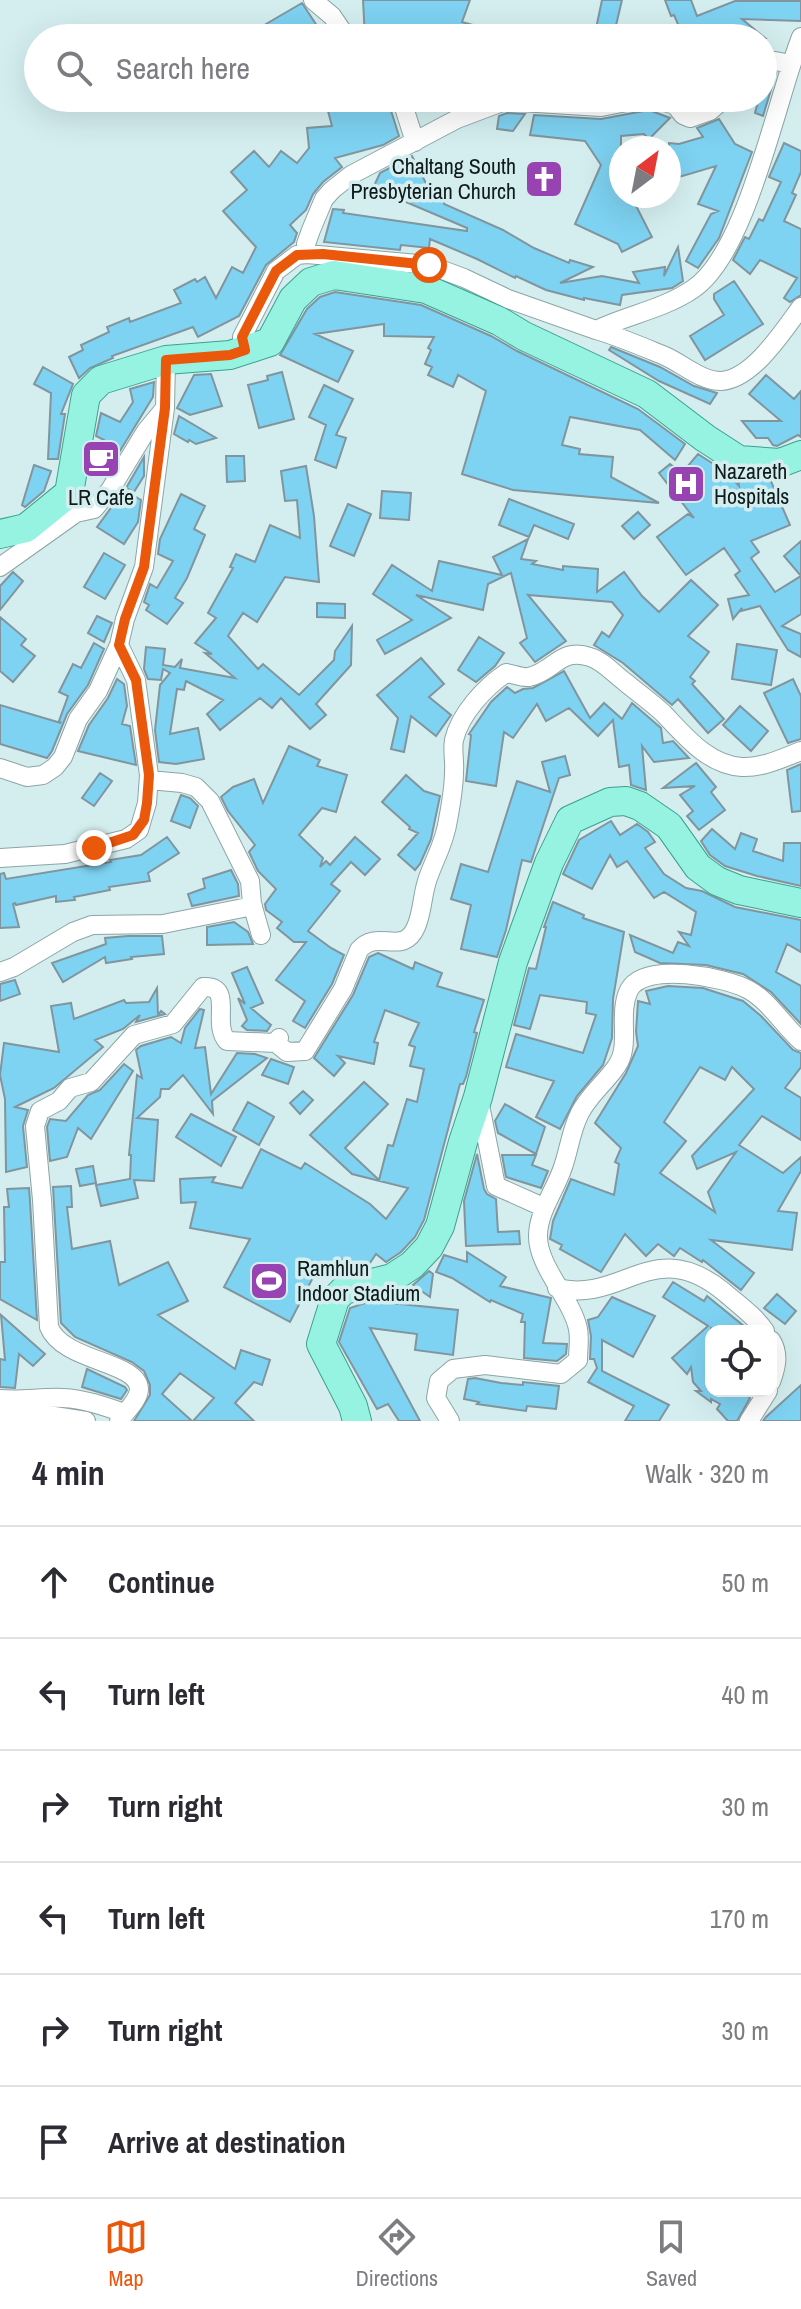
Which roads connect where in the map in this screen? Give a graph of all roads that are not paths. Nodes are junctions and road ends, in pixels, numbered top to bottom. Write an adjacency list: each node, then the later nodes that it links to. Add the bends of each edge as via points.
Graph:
1 (313, 0): 2 (street)
2 (337, 24)
3 (801, 37): 5 (street)
4 (777, 63): 5 (street)
5 (791, 64): 6 (street)
6 (777, 111)
7 (405, 112): 12 (street)
8 (476, 112): 12 (street)
9 (681, 112): 10 (street, via 690,118)
10 (707, 112)
11 (777, 112): 15 (street, via 759,171 715,268 692,290)
12 (415, 142): 13 (street, via 351,175 327,195 306,244)
13 (307, 254): 15 (street, via 429,265); 16 (street, via 276,271 242,337)
14 (801, 307): 15 (street, via 756,362 721,381)
15 (596, 330)
16 (245, 350): 17 (main road); 19 (main road, via 270,342 293,299 311,282 334,275 426,289 647,394 739,460 780,463)
17 (166, 360): 18 (street); 20 (main road, via 101,380 86,395 69,493 26,528)
18 (165, 408): 21 (street, via 94,509 76,513); 22 (street, via 144,567)
19 (801, 455)
20 (0, 534)
21 (0, 567)
22 (119, 645): 24 (street, via 55,767 27,777); 25 (street, via 136,680)
23 (801, 751): 39 (street, via 754,767 712,758 594,658 580,654 567,654 528,677 506,673 489,685 454,741 448,823 417,926 398,943 365,943 305,1051 287,1052 278,1041 227,1041 220,1030 222,996 211,986 203,987 173,1024 134,1035 91,1082 70,1088 40,1111 35,1126 49,1327 55,1338 78,1353 111,1363 134,1378 139,1389)
24 (0, 768)
25 (149, 780): 26 (street, via 144,820 126,839 65,854); 28 (street, via 182,783 204,793 246,871)
26 (0, 858)
27 (801, 903): 32 (main road, via 717,881 698,867 669,826 640,806 610,802 570,820 513,962)
28 (253, 906): 29 (street); 30 (street, via 163,924 83,927)
29 (261, 935)
30 (0, 972)
31 (801, 1041): 33 (street, via 761,999 730,983 658,973 630,987 618,1065 579,1113 554,1192)
32 (478, 1097): 33 (street, via 496,1186); 41 (main road, via 429,1247 392,1278 344,1290 329,1314 321,1344)
33 (543, 1207): 34 (street, via 540,1252)
34 (557, 1288): 35 (street, via 590,1288 665,1267 680,1268 716,1286); 42 (street, via 579,1331 578,1360 561,1374 485,1365 453,1369 439,1381 436,1398)
35 (758, 1325)
36 (764, 1397): 43 (street)
37 (0, 1399): 39 (street, via 65,1398 91,1402)
38 (0, 1415): 40 (street, via 35,1413)
39 (122, 1417)
40 (86, 1421)
41 (357, 1421)
42 (450, 1421)
43 (749, 1421)

